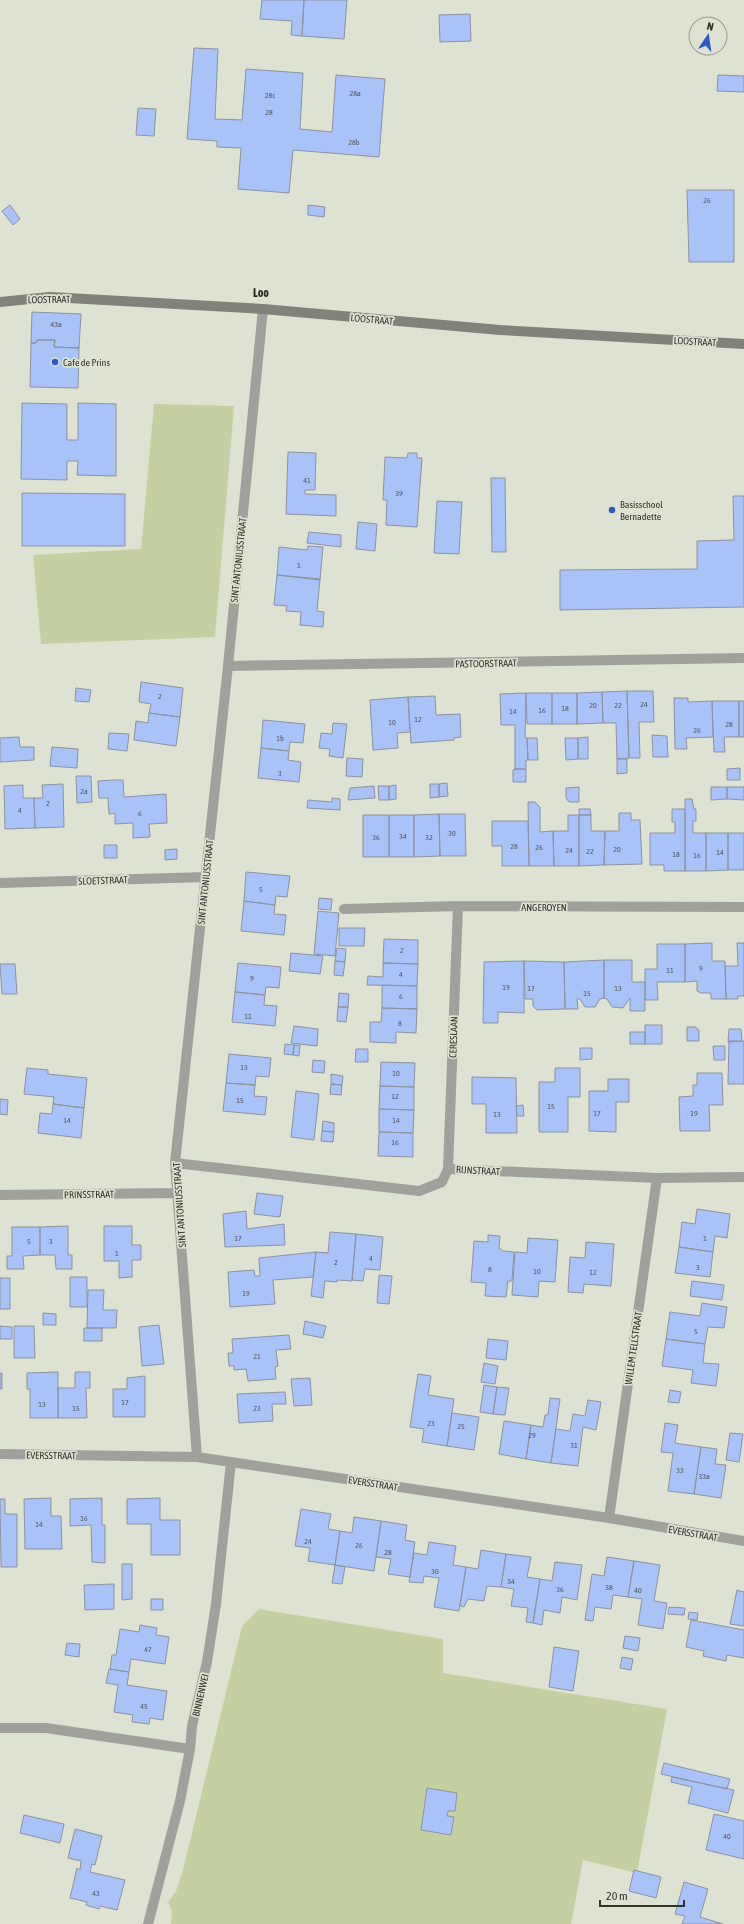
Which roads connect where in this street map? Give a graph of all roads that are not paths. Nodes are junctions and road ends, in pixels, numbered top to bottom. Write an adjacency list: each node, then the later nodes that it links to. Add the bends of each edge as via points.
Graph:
1 (0, 302): 2 (street, LOOSTRAAT, via 50,297)
2 (263, 309): 3 (street, LOOSTRAAT, via 500,330); 5 (street, SINT ANTONIUSSTRAAT)
3 (744, 344)
4 (744, 658): 5 (street, PASTOORSTRAAT)
5 (228, 666): 6 (street, SINT ANTONIUSSTRAAT)
6 (206, 877): 7 (street, SLOETSTRAAT); 11 (street, SINT ANTONIUSSTRAAT)
7 (0, 883)
8 (458, 906): 9 (street, ANGEROYEN); 10 (street, ANGEROYEN); 12 (street, CERESLAAN)
9 (744, 907)
10 (344, 909)
11 (175, 1163): 12 (street, RIJNSTRAAT, via 419,1191 442,1182); 15 (street, SINT ANTONIUSSTRAAT)
12 (448, 1168): 14 (street, RIJNSTRAAT)
13 (744, 1177): 14 (street, RIJNSTRAAT)
14 (657, 1178): 20 (street, WILLEM TELLSTRAAT)
15 (178, 1193): 16 (street, PRINSSTRAAT); 18 (street, SINT ANTONIUSSTRAAT)
16 (0, 1194)
17 (0, 1454): 18 (street, EVERSSTRAAT)
18 (197, 1457): 19 (street, EVERSSTRAAT)
19 (231, 1462): 20 (street, EVERSSTRAAT); 23 (street, BINNENWEI, via 216,1604 207,1662 192,1726)
20 (609, 1518): 21 (street, EVERSSTRAAT)
21 (744, 1541)
22 (0, 1728): 23 (street, via 46,1728)
23 (190, 1749): 24 (street, BINNENWEI, via 180,1801)
24 (148, 1924)

